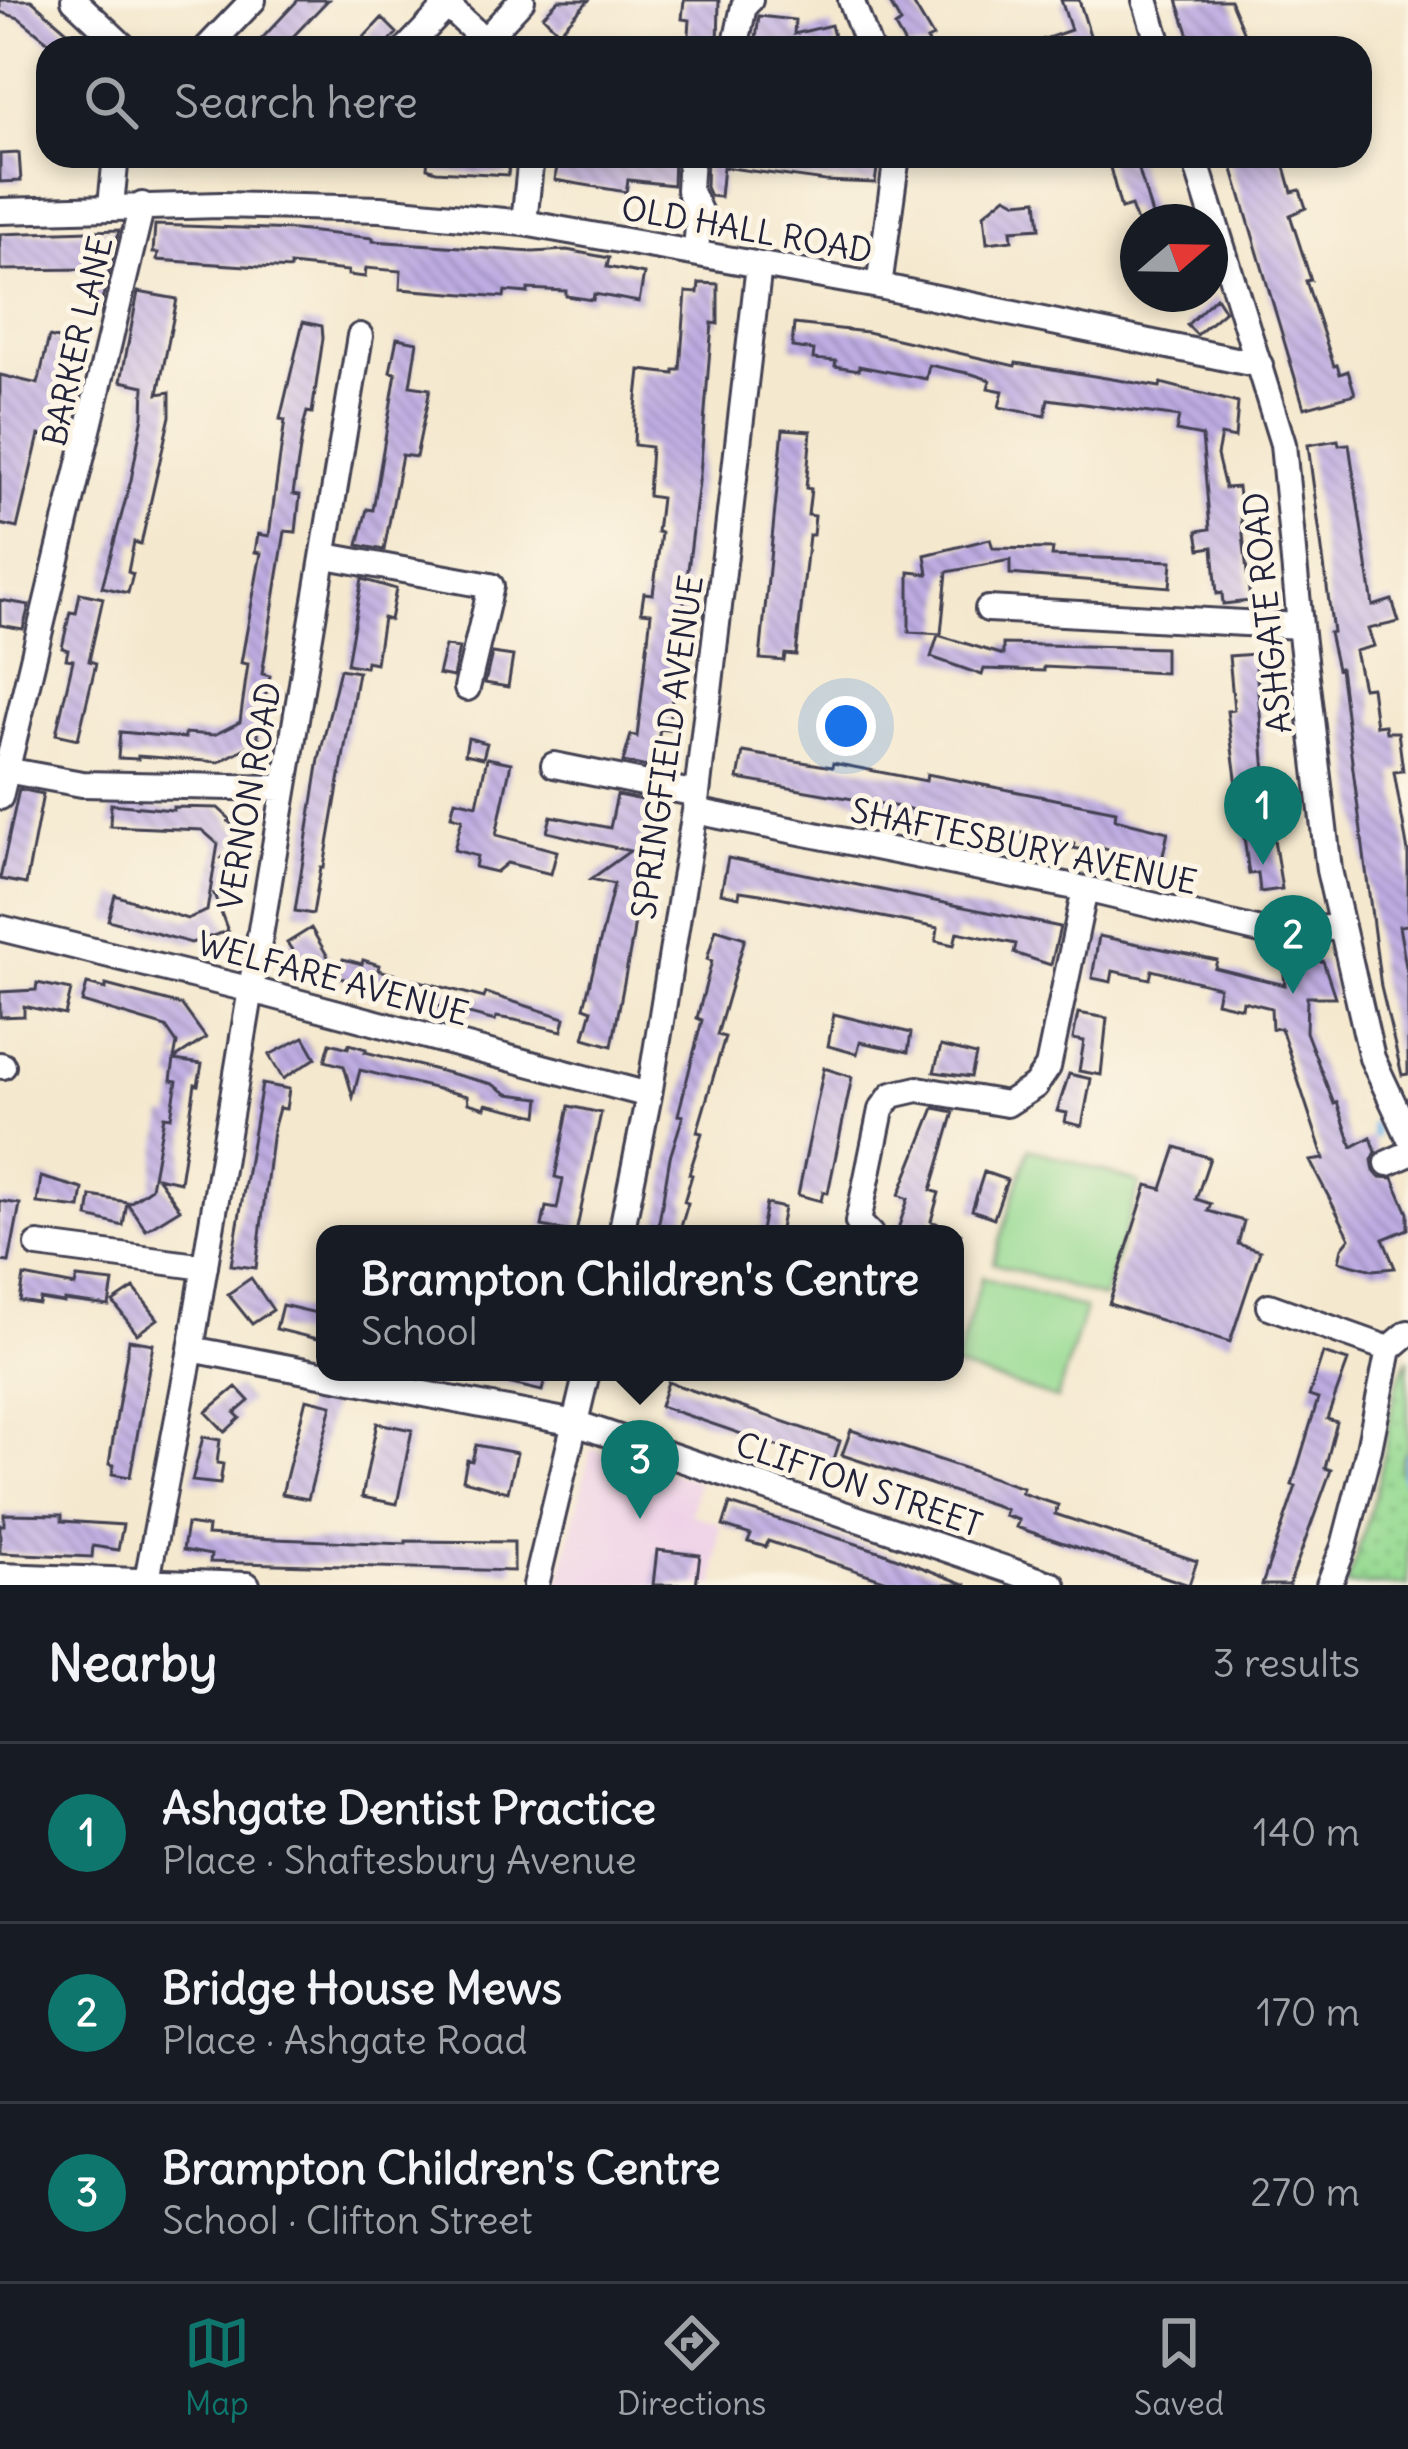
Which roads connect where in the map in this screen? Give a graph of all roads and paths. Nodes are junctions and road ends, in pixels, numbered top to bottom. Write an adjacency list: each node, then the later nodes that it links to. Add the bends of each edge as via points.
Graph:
1 (74, 0): 8 (street)
2 (253, 0): 9 (street)
3 (521, 0): 12 (street)
4 (750, 0): 13 (street)
5 (851, 0): 14 (street)
6 (1145, 0): 15 (street)
7 (444, 3): 10 (street); 11 (street)
8 (112, 36)
9 (218, 36)
10 (417, 36)
11 (480, 36)
12 (495, 36)
13 (738, 36)
14 (864, 36)
15 (1156, 36)
16 (115, 168): 21 (street)
17 (530, 168): 24 (street)
18 (690, 168): 25 (street)
19 (895, 168): 27 (street)
20 (1197, 168): 29 (street, ASHGATE ROAD)
21 (111, 205): 22 (street, OLD HALL ROAD); 23 (street, OLD HALL ROAD)
22 (142, 205): 24 (street, OLD HALL ROAD, via 380,209); 35 (street, BARKER LANE)
23 (0, 211)
24 (524, 223): 25 (street, OLD HALL ROAD)
25 (696, 252): 26 (street, OLD HALL ROAD)
26 (759, 265): 27 (street, OLD HALL ROAD); 38 (street, SPRINGFIELD AVENUE)
27 (879, 286): 29 (street, OLD HALL ROAD)
28 (360, 337): 30 (street, VERNON ROAD)
29 (1260, 365): 32 (street, ASHGATE ROAD, via 1283,444)
30 (326, 556): 33 (street, via 490,586); 36 (street, VERNON ROAD)
31 (988, 609): 32 (street)
32 (1300, 626): 40 (street, ASHGATE ROAD)
33 (467, 688)
34 (554, 765): 38 (street, SHAFTESBURY AVENUE)
35 (3, 770): 36 (street, via 82,784); 37 (street, BARKER LANE)
36 (283, 788): 42 (street, VERNON ROAD)
37 (0, 796)
38 (696, 803): 39 (street, SHAFTESBURY AVENUE); 43 (street, SPRINGFIELD AVENUE)
39 (1084, 889): 40 (street, SHAFTESBURY AVENUE, via 1268,933); 46 (street, via 1048,1067 1007,1104 918,1088 892,1095 881,1110)
40 (1340, 927): 44 (street, ASHGATE ROAD, via 1372,1058)
41 (0, 928): 42 (street, WELFARE AVENUE)
42 (248, 989): 43 (street, WELFARE AVENUE); 48 (street, VERNON ROAD)
43 (650, 1095): 45 (street, SPRINGFIELD AVENUE)
44 (1408, 1135)
45 (623, 1225)
46 (864, 1225)
47 (38, 1245): 48 (street)
48 (205, 1267): 51 (street, VERNON ROAD)
49 (1269, 1306): 50 (street)
50 (1401, 1331): 61 (street)
51 (191, 1349): 52 (street, CLIFTON STREET); 57 (street, VERNON ROAD)
52 (316, 1373)
53 (357, 1381): 55 (street, CLIFTON STREET)
54 (585, 1381): 55 (street)
55 (575, 1423): 59 (street); 60 (street, CLIFTON STREET)
56 (0, 1576): 57 (street)
57 (146, 1583): 58 (street)
58 (248, 1585)
59 (536, 1585)
60 (1053, 1585)
61 (1329, 1585)

